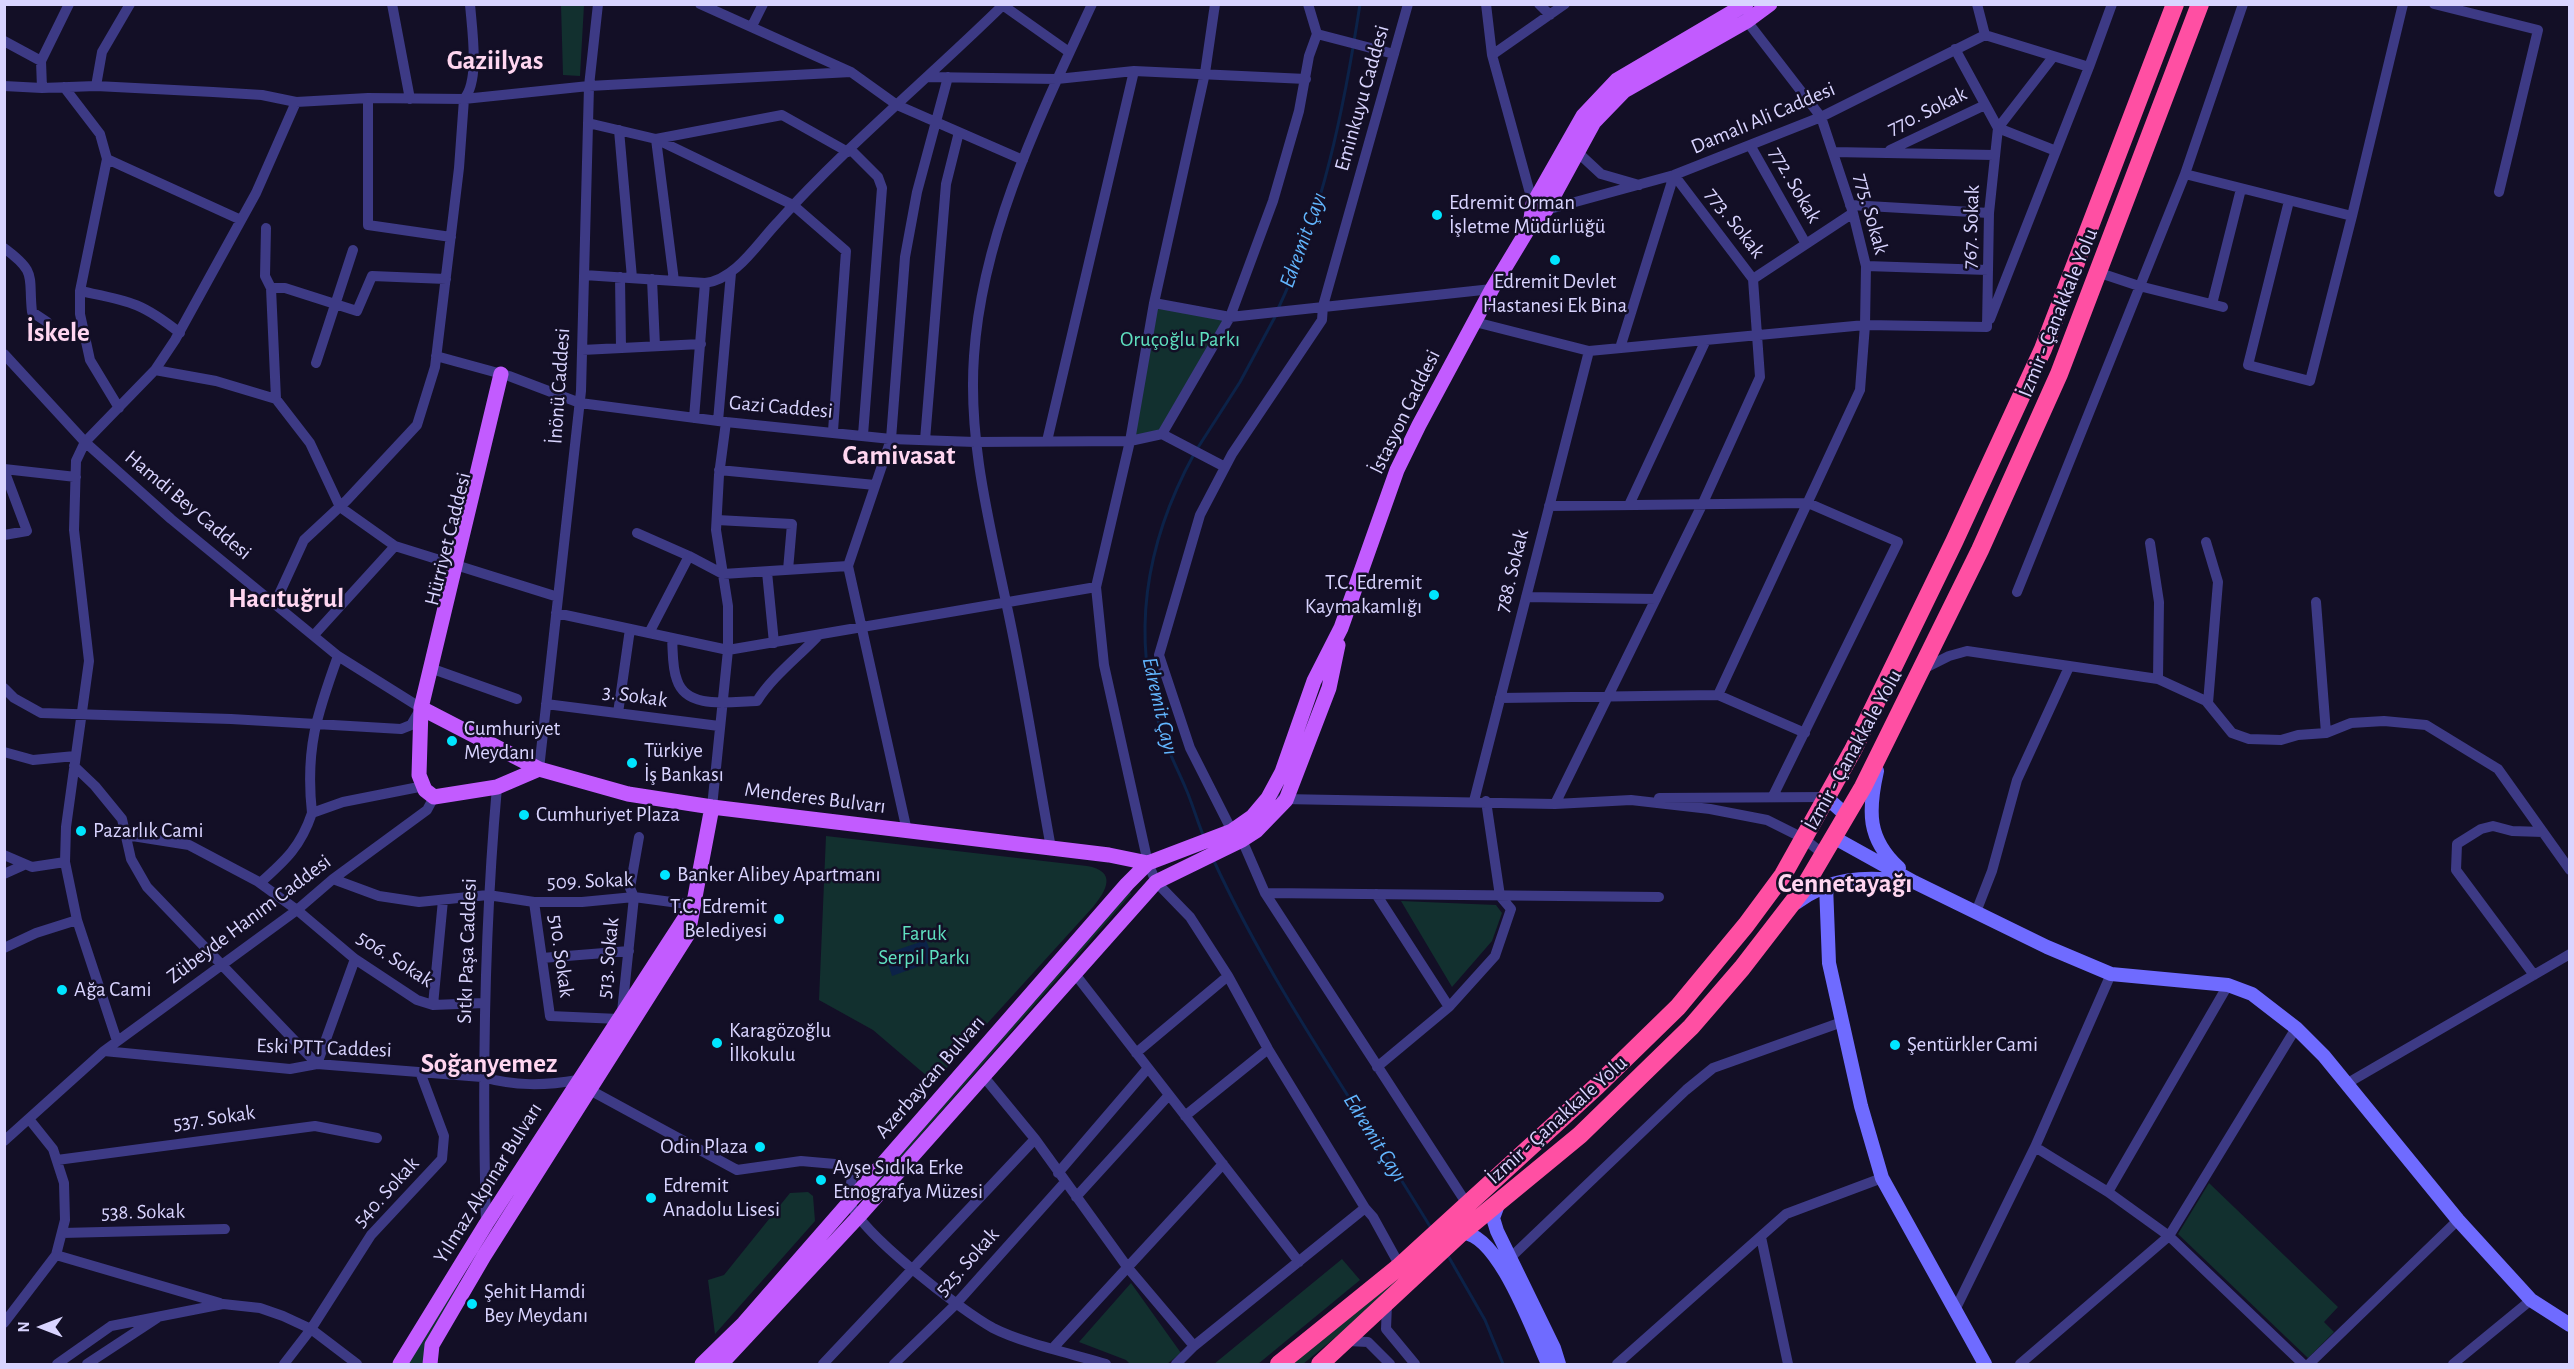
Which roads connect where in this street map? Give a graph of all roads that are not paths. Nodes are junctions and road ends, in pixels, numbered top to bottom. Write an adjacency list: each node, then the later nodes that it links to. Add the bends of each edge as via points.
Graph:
1 (69, 4): 35 (street)
2 (130, 4): 45 (street, via 102,52)
3 (392, 4): 50 (street)
4 (470, 4): 51 (street, via 473,75 470,92)
5 (598, 4): 46 (street, İnönü Caddesi)
6 (700, 4): 26 (street)
7 (763, 4): 26 (street)
8 (1092, 4): 31 (street)
9 (1215, 4): 39 (street)
10 (1308, 4): 27 (street)
11 (1408, 4): 32 (street, Eminkuyu Caddesi)
12 (1486, 4): 33 (street)
13 (1539, 4): 25 (street)
14 (1565, 4): 25 (street)
15 (1770, 4): 24 (main road, İstasyon Caddesi)
16 (1977, 4): 28 (street)
17 (2112, 4): 36 (street)
18 (2175, 4): 208 (highway, İzmir - Çanakkale Yolu, via 2043,349 1900,654)
19 (2200, 4): 91 (highway, İzmir - Çanakkale Yolu)
20 (2243, 4): 71 (street)
21 (2403, 4): 81 (street)
22 (2434, 4): 75 (street, via 2538,30)
23 (1003, 5): 31 (street); 40 (street)
24 (1744, 12): 55 (street, 775. Sokak); 63 (main road, İstasyon Caddesi, via 1617,80 1583,116)
25 (1550, 15): 33 (street)
26 (752, 26): 38 (street)
27 (1317, 34): 32 (street); 43 (street)
28 (1984, 35): 30 (street, Damalı Ali Caddesi); 34 (street)
29 (4, 41): 35 (street)
30 (1955, 49): 54 (street); 55 (street, Damalı Ali Caddesi)
31 (1070, 52): 42 (street)
32 (1394, 54): 106 (street, Eminkuyu Caddesi)
33 (1492, 54): 78 (street)
34 (2053, 57): 36 (street); 58 (street, 767. Sokak)
35 (40, 62): 48 (street)
36 (2089, 67): 65 (street)
37 (1134, 71): 39 (street); 42 (street); 136 (street)
38 (851, 72): 46 (street); 53 (street)
39 (1205, 73): 43 (street); 104 (street)
40 (927, 76): 41 (street); 53 (street)
41 (948, 77): 42 (street); 56 (street)
42 (1057, 79): 70 (street)
43 (1306, 79): 107 (street, via 1274,201)
44 (4, 86): 48 (street)
45 (96, 86): 47 (street); 52 (street, via 262,95)
46 (589, 86): 51 (street); 57 (street, İnönü Caddesi)
47 (64, 87): 48 (street); 69 (street, via 100,134)
48 (42, 88)
49 (368, 98): 50 (street); 52 (street); 84 (street, via 368,225)
50 (410, 99): 51 (street)
51 (464, 99): 84 (street)
52 (296, 102): 82 (street)
53 (897, 105): 56 (street); 64 (street)
54 (1985, 105): 58 (street); 67 (street, 770. Sokak)
55 (1821, 117): 62 (street, Damalı Ali Caddesi); 66 (street, 775. Sokak)
56 (934, 121): 60 (street); 134 (street, via 905,257)
57 (588, 123): 59 (street); 92 (street, İnönü Caddesi)
58 (1998, 128): 65 (street); 68 (street, 767. Sokak)
59 (619, 130): 61 (street); 94 (street)
60 (959, 132): 70 (street); 135 (street, via 946,184)
61 (656, 139): 64 (street, via 782,115); 77 (street); 98 (street)
62 (1750, 145): 72 (street, Damalı Ali Caddesi); 85 (street, 772. Sokak)
63 (1572, 147): 73 (street, via 1601,174); 78 (main road, İstasyon Caddesi)
64 (849, 151): 77 (street); 133 (street, via 878,177 882,188)
65 (2056, 151): 111 (street)
66 (1833, 152): 67 (street, 770. Sokak); 79 (street, 775. Sokak)
67 (1886, 152): 68 (street, 770. Sokak)
68 (1994, 155): 80 (street, 767. Sokak)
69 (107, 159): 82 (street); 103 (street)
70 (1023, 160): 139 (street, via 992,246 974,355)
71 (2185, 174): 74 (street); 100 (street)
72 (1674, 175): 73 (street, Damalı Ali Caddesi); 97 (street, 773. Sokak); 118 (street)
73 (1639, 185): 78 (street, Damalı Ali Caddesi)
74 (2241, 189): 76 (street); 100 (street, via 2218,306)
75 (2499, 192)
76 (2289, 201): 81 (street); 81 (street, via 2248,365 2310,381)
77 (793, 205): 90 (street); 131 (street, via 846,251)
78 (1539, 207): 102 (main road, İstasyon Caddesi)
79 (1851, 209): 80 (street); 85 (street); 88 (street, 775. Sokak)
80 (1989, 213): 89 (street, 767. Sokak)
81 (2352, 216)
82 (241, 220): 112 (street)
83 (266, 228): 101 (street, via 265,276)
84 (451, 237): 95 (street)
85 (1806, 244): 97 (street)
86 (4, 248): 108 (street, via 27,267 32,312)
87 (353, 250): 105 (street)
88 (1866, 266): 89 (street); 110 (street, 775. Sokak)
89 (1988, 270): 111 (street, 767. Sokak)
90 (731, 273): 99 (street, via 716,282); 130 (street)
91 (2100, 273): 100 (street); 183 (highway, İzmir - Çanakkale Yolu, via 2055,384)
92 (584, 275): 93 (street); 119 (street, İnönü Caddesi)
93 (620, 277): 94 (street); 117 (street)
94 (632, 278): 96 (street)
95 (446, 279): 105 (street, via 372,276 357,311); 122 (street)
96 (652, 279): 98 (street); 116 (street)
97 (1753, 279): 113 (street, 773. Sokak)
98 (674, 281): 99 (street)
99 (705, 283): 115 (street)
100 (2139, 286): 163 (street)
101 (271, 288): 105 (street, via 285,288); 126 (street)
102 (1492, 289): 106 (street); 109 (main road, İstasyon Caddesi)
103 (80, 291): 112 (street, via 135,303); 128 (street, via 80,314 90,360)
104 (1154, 303): 107 (street); 137 (street)
105 (336, 305): 123 (street)
106 (1319, 307): 107 (street); 140 (street, Eminkuyu Caddesi, via 1322,320)
107 (1230, 317): 132 (street)
108 (47, 322)
109 (1475, 322): 120 (street); 172 (main road, İstasyon Caddesi, via 1397,470)
110 (1865, 325): 111 (street); 113 (street); 145 (street, 775. Sokak, via 1860,390)
111 (1987, 327)
112 (180, 333): 124 (street)
113 (1758, 335): 114 (street); 147 (street, 773. Sokak, via 1760,376)
114 (1706, 340): 118 (street); 146 (street)
115 (700, 344): 116 (street); 129 (street)
116 (656, 346): 117 (street)
117 (621, 348): 119 (street)
118 (1620, 348): 120 (street)
119 (582, 350): 127 (street, İnönü Caddesi)
120 (1589, 351): 148 (street, 788. Sokak)
121 (4, 354): 138 (street, Hamdi Bey Caddesi)
122 (436, 356): 125 (street, Gazi Caddesi); 149 (street, via 417,425)
123 (315, 363)
124 (155, 370): 126 (street, via 216,381); 128 (street)
125 (505, 375): 127 (street, Gazi Caddesi); 158 (main road, Hürriyet Caddesi)
126 (276, 399): 149 (street, via 310,443)
127 (580, 403): 129 (street, Gazi Caddesi); 164 (street, İnönü Caddesi)
128 (119, 408): 138 (street)
129 (694, 418): 130 (street, Gazi Caddesi)
130 (722, 422): 131 (street, Gazi Caddesi); 142 (street)
131 (834, 431): 133 (street, Gazi Caddesi)
132 (1162, 434): 137 (street, Gazi Caddesi); 140 (street)
133 (863, 435): 134 (street, Gazi Caddesi)
134 (891, 438): 135 (street, Gazi Caddesi); 144 (street)
135 (925, 440): 139 (street, Gazi Caddesi)
136 (1047, 441): 137 (street, Gazi Caddesi); 139 (street, Gazi Caddesi)
137 (1130, 441): 162 (street)
138 (85, 442): 143 (street, via 76,461); 168 (street, Hamdi Bey Caddesi, via 171,519)
139 (975, 442): 169 (street, via 984,507)
140 (1226, 467): 223 (street, Eminkuyu Caddesi, via 1200,515 1159,655 1190,748)
141 (4, 470): 143 (street); 152 (street, via 27,531)
142 (719, 470): 144 (street); 150 (street)
143 (76, 477): 196 (street, via 74,530 89,661)
144 (875, 485): 157 (street)
145 (1808, 503): 147 (street); 186 (street, 775. Sokak); 199 (street, via 1898,542)
146 (1629, 505): 147 (street); 148 (street)
147 (1702, 505): 166 (street, 773. Sokak)
148 (1549, 506): 165 (street, 788. Sokak)
149 (340, 507): 155 (street); 168 (street, via 304,540)
150 (717, 520): 159 (street, via 792,524); 161 (street)
151 (637, 533): 156 (street)
152 (4, 535)
153 (2206, 542): 192 (street, via 2218,582)
154 (2150, 543): 184 (street, via 2159,602)
155 (395, 546): 158 (street); 175 (street)
156 (689, 556): 161 (street); 174 (street)
157 (848, 566): 159 (street); 171 (street)
158 (459, 567): 164 (street); 182 (main road, Hürriyet Caddesi)
159 (788, 570): 160 (street)
160 (767, 572): 161 (street); 178 (street)
161 (723, 574): 179 (street)
162 (1096, 587): 169 (street); 230 (street, via 1104,665)
163 (2017, 592)
164 (558, 597): 170 (street, İnönü Caddesi)
165 (1526, 597): 166 (street); 189 (street, 788. Sokak)
166 (1656, 599): 187 (street, 773. Sokak)
167 (2316, 602): 200 (street)
168 (275, 603): 175 (street, Hamdi Bey Caddesi)
169 (1007, 604): 171 (street); 225 (street)
170 (556, 613): 173 (street); 193 (street, İnönü Caddesi)
171 (862, 627): 176 (street); 218 (street)
172 (1341, 628): 209 (main road, İstasyon Caddesi, via 1314,681 1282,772); 210 (main road, İstasyon Caddesi, via 1329,688)
173 (630, 629): 174 (street); 195 (street)
174 (649, 633): 177 (street)
175 (314, 635): 180 (street, Hamdi Bey Caddesi)
176 (818, 636): 178 (street); 191 (street, via 769,683 757,701)
177 (672, 638): 179 (street); 191 (street, via 676,679 682,690 696,699)
178 (774, 643): 179 (street)
179 (728, 650): 191 (street)
180 (338, 656): 194 (street, Hamdi Bey Caddesi); 197 (street)
181 (2069, 667): 183 (street, via 1967,651); 184 (street); 250 (street, via 2017,780 1992,871)
182 (434, 669): 190 (street); 194 (main road, Hürriyet Caddesi)
183 (1923, 669): 201 (highway, İzmir - Çanakkale Yolu)
184 (2158, 679): 192 (street)
185 (4, 688): 188 (street)
186 (1718, 695): 187 (street); 199 (street)
187 (1609, 696): 189 (street); 214 (street, 773. Sokak)
188 (9, 698): 196 (street, via 41,713)
189 (1500, 698): 212 (street, 788. Sokak)
190 (517, 699)
191 (723, 701): 198 (street)
192 (2208, 703): 200 (street, via 2232,733 2249,739 2281,740)
193 (546, 704): 195 (street, 3. Sokak); 204 (street, İnönü Caddesi)
194 (424, 710): 197 (street, via 402,729); 204 (main road, Menderes Bulvarı); 206 (main road, Hürriyet Caddesi, via 419,774)
195 (618, 713): 198 (street, 3. Sokak)
196 (83, 716): 197 (street); 203 (street)
197 (314, 724): 216 (street)
198 (718, 726): 215 (street)
199 (1805, 733): 207 (street)
200 (2326, 733): 219 (street, via 2351,723 2426,725 2498,769)
201 (1881, 751): 217 (highway, İzmir - Çanakkale Yolu); 236 (street, via 1872,794 1873,834 1888,858)
202 (4, 752): 203 (street, via 33,760)
203 (74, 761): 220 (street, via 122,819); 228 (street)
204 (539, 769): 205 (main road); 215 (main road, Menderes Bulvarı, via 628,794)
205 (497, 787): 206 (main road); 241 (street, Sıtkı Paşa Caddesi)
206 (429, 792): 216 (street, via 343,802); 234 (street, Zübeyde Hanım Caddesi, via 427,810)
207 (1773, 796): 208 (street); 211 (street)
208 (1826, 797): 217 (street); 224 (highway, İzmir - Çanakkale Yolu)
209 (1268, 798): 210 (street); 223 (main road, İstasyon Caddesi)
210 (1286, 800): 212 (street); 223 (main road, İstasyon Caddesi, via 1256,831)
211 (1631, 800): 214 (street); 224 (street, via 1767,820)
212 (1473, 801): 213 (street)
213 (1486, 801): 214 (street); 242 (street)
214 (1555, 804)
215 (712, 807): 218 (main road, Menderes Bulvarı); 247 (main road, Yılmaz Akpınar Bulvarı)
216 (312, 813): 237 (street, via 304,836 288,858)
217 (1846, 815): 222 (highway, İzmir - Çanakkale Yolu)
218 (907, 831): 225 (main road, Menderes Bulvarı)
219 (2543, 832): 232 (street); 260 (street, via 2493,826 2457,844 2456,870)
220 (126, 835): 237 (street, 506. Sokak, via 189,845); 257 (street, via 131,859 147,887)
221 (639, 837): 243 (street, 513. Sokak, via 630,888)
222 (1833, 837): 226 (highway, İzmir - Çanakkale Yolu); 236 (street)
223 (1233, 838): 229 (main road); 239 (street, Eminkuyu Caddesi)
224 (1803, 838): 226 (street); 297 (highway, İzmir - Çanakkale Yolu, via 1783,875 1678,1007)
225 (1051, 848): 230 (main road, Menderes Bulvarı)
226 (1822, 853): 249 (highway, İzmir - Çanakkale Yolu, via 1803,889)
227 (4, 855): 231 (street)
228 (65, 862): 231 (street); 251 (street)
229 (1176, 862): 230 (main road, Azerbaycan Bulvarı); 235 (main road, Azerbaycan Bulvarı)
230 (1148, 863): 235 (street); 294 (main road, Azerbaycan Bulvarı)
231 (24, 866): 233 (street)
232 (2570, 870)
233 (4, 874)
234 (333, 879): 245 (street, 509. Sokak, via 379,896 419,902); 248 (street, Zübeyde Hanım Caddesi)
235 (1156, 882): 258 (main road, Azerbaycan Bulvarı); 261 (street, via 1190,917)
236 (1914, 882): 238 (street, via 1875,877 1849,878); 250 (street)
237 (260, 883): 248 (street, 506. Sokak)
238 (1826, 885): 249 (street); 267 (street, via 1829,963)
239 (1265, 894): 240 (street); 274 (street, Eminkuyu Caddesi)
240 (1376, 894): 242 (street); 265 (street)
241 (488, 895): 245 (street, 509. Sokak); 246 (street, 509. Sokak); 263 (street, Sıtkı Paşa Caddesi)
242 (1500, 896): 244 (street); 265 (street, via 1511,909 1495,956)
243 (634, 897): 246 (street, 509. Sokak); 247 (street, 509. Sokak); 253 (street, 513. Sokak)
244 (1659, 897)
245 (443, 900): 264 (street)
246 (534, 902): 255 (street, 510. Sokak)
247 (694, 905): 266 (main road, Yılmaz Akpınar Bulvarı); 280 (main road, Yılmaz Akpınar Bulvarı, via 688,934)
248 (297, 910): 256 (street, 506. Sokak); 257 (street, Zübeyde Hanım Caddesi)
249 (1786, 910): 295 (highway, İzmir - Çanakkale Yolu, via 1691,1028 1580,1135)
250 (1976, 912): 259 (street)
251 (77, 920): 252 (street); 269 (street)
252 (4, 948)
253 (629, 951): 255 (street); 266 (street, 513. Sokak)
254 (2570, 954): 260 (street)
255 (542, 958): 266 (street, 510. Sokak, via 550,1016)
256 (355, 960): 264 (street, 506. Sokak, via 417,1000); 273 (street)
257 (221, 965): 269 (street, Zübeyde Hanım Caddesi); 273 (street)
258 (1075, 974): 272 (street); 278 (main road, Azerbaycan Bulvarı)
259 (2111, 974): 262 (street); 287 (street)
260 (2534, 975): 279 (street)
261 (1228, 976): 270 (street); 272 (street)
262 (2228, 985): 268 (street, via 2252,994); 292 (street)
263 (484, 1003): 264 (street, 506. Sokak); 277 (street, Sıtkı Paşa Caddesi)
264 (432, 1005)
265 (1449, 1007): 274 (street)
266 (621, 1016): 280 (main road, Yılmaz Akpınar Bulvarı)
267 (1842, 1022): 291 (street); 308 (street, via 1713,1068)
268 (2296, 1028): 279 (street); 304 (street)
269 (117, 1041): 271 (street, Zübeyde Hanım Caddesi)
270 (1268, 1049): 282 (street); 296 (street)
271 (104, 1051): 273 (street, Eski PTT Caddesi, via 290,1069); 283 (street, Zübeyde Hanım Caddesi)
272 (1136, 1053): 275 (street)
273 (317, 1064): 276 (street, Eski PTT Caddesi)
274 (1377, 1067): 297 (street, Eminkuyu Caddesi)
275 (1148, 1068): 281 (street); 290 (street, 525. Sokak)
276 (420, 1072): 277 (street, Eski PTT Caddesi); 320 (street, 540. Sokak, via 444,1136 442,1159 371,1235)
277 (482, 1077): 280 (street, Eski PTT Caddesi, via 507,1084); 300 (street, Sıtkı Paşa Caddesi)
278 (984, 1077): 285 (street); 298 (main road, Azerbaycan Bulvarı)
279 (2346, 1084): 299 (street)
280 (583, 1085): 294 (street, via 737,1170 801,1161 835,1164 852,1175); 300 (main road, Yılmaz Akpınar Bulvarı); 331 (main road, Yılmaz Akpınar Bulvarı, via 442,1326 432,1345)
281 (1169, 1095): 282 (street); 293 (street)
282 (1185, 1116): 289 (street)
283 (29, 1119): 286 (street, Zübeyde Hanım Caddesi); 288 (street)
284 (377, 1138): 288 (street, 537. Sokak, via 315,1126)
285 (1035, 1140): 290 (street); 311 (street)
286 (4, 1141)
287 (2035, 1147): 292 (street); 316 (street)
288 (57, 1160): 302 (street, via 64,1183)
289 (1223, 1164): 307 (street); 310 (street)
290 (1061, 1178): 293 (street); 315 (street, 525. Sokak)
291 (1882, 1178): 305 (street, via 1786,1214); 316 (street)
292 (2108, 1191): 304 (street)
293 (1076, 1197): 310 (street)
294 (850, 1201): 298 (street); 332 (main road, Azerbaycan Bulvarı, via 744,1323)
295 (1500, 1201): 303 (highway, İzmir - Çanakkale Yolu); 308 (street, via 1493,1218)
296 (1365, 1208): 307 (street); 309 (street)
297 (1461, 1209): 309 (highway, İzmir - Çanakkale Yolu)
298 (859, 1216): 311 (street); 324 (main road, Azerbaycan Bulvarı)
299 (2458, 1220): 313 (street); 347 (street)
300 (486, 1224): 330 (main road, Yılmaz Akpınar Bulvarı)
301 (225, 1229): 302 (street, 538. Sokak)
302 (62, 1233): 306 (street)
303 (1460, 1234): 308 (street, via 1475,1236); 312 (highway, İzmir - Çanakkale Yolu)
304 (2169, 1236): 345 (street); 346 (street)
305 (1761, 1237): 342 (street); 343 (street)
306 (56, 1255): 314 (street); 318 (street)
307 (1299, 1262): 322 (street)
308 (1505, 1263): 340 (street); 341 (street, via 1554,1348)
309 (1402, 1264): 337 (highway, İzmir - Çanakkale Yolu)
310 (1128, 1268): 322 (street); 323 (street)
311 (913, 1269): 315 (street); 333 (street)
312 (1389, 1299): 321 (highway, İzmir - Çanakkale Yolu); 339 (street, via 1386,1329)
313 (2531, 1300): 319 (street); 348 (street)
314 (224, 1304): 317 (street); 320 (street, via 260,1308)
315 (955, 1305): 323 (street, via 995,1329); 334 (street, 525. Sokak)
316 (1955, 1310): 344 (street)
317 (163, 1315): 326 (street); 327 (street, via 111,1326)
318 (4, 1323)
319 (2570, 1325)
320 (311, 1329): 328 (street, 540. Sokak); 329 (street)
321 (1348, 1341): 325 (street, via 1368,1342); 338 (highway, İzmir - Çanakkale Yolu)
322 (1194, 1346): 336 (street)
323 (1053, 1348): 335 (street)
324 (729, 1361)
325 (1386, 1363)
326 (91, 1364)
327 (57, 1365)
328 (284, 1365)
329 (357, 1365)
330 (400, 1365)
331 (430, 1365)
332 (702, 1365)
333 (823, 1365)
334 (894, 1365)
335 (1106, 1365)
336 (1176, 1365)
337 (1279, 1365)
338 (1320, 1365)
339 (1415, 1365)
340 (1548, 1365)
341 (1559, 1365)
342 (1617, 1365)
343 (1788, 1365)
344 (1985, 1365)
345 (2020, 1365)
346 (2303, 1365)
347 (2309, 1365)
348 (2453, 1365)

